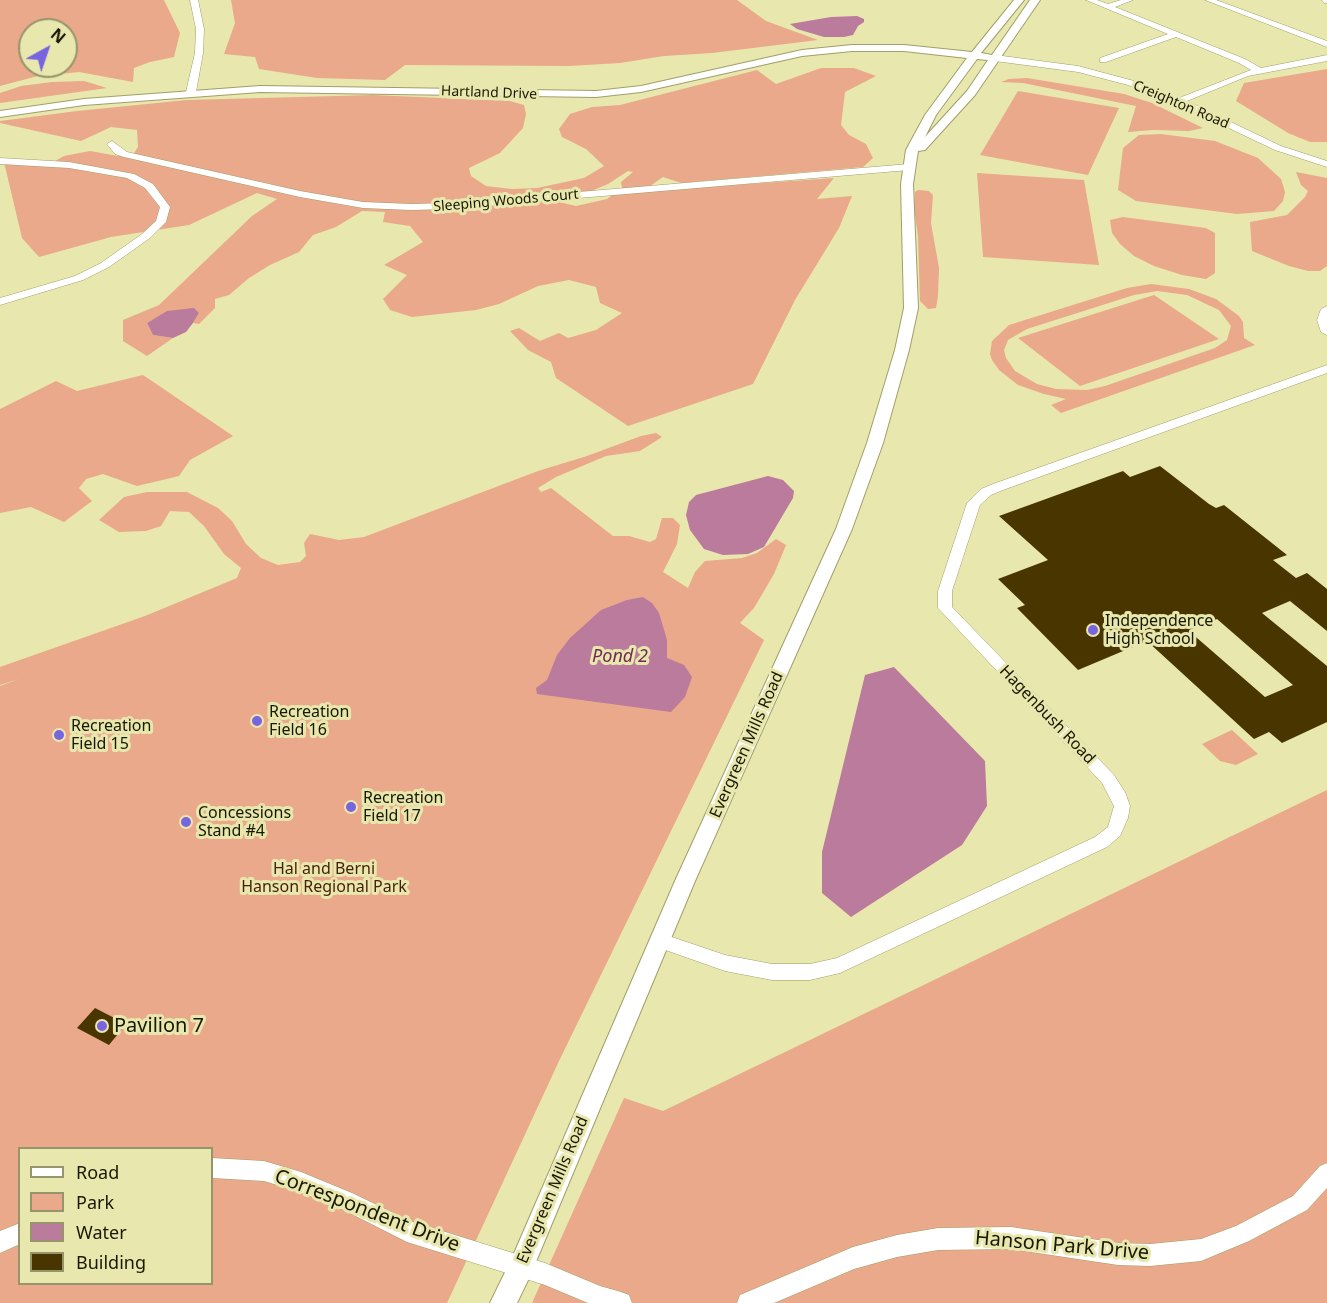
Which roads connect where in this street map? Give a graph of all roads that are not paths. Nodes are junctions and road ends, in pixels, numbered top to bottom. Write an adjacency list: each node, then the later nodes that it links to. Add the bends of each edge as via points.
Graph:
1 (194, 0): 15 (street, via 200,29)
2 (1019, 0): 10 (main road, Evergreen Mills Road)
3 (1035, 0): 11 (main road)
4 (1089, 0): 7 (street)
5 (1129, 0): 7 (street)
6 (1209, 0): 9 (street)
7 (1107, 7): 8 (street)
8 (1175, 35): 13 (street); 14 (street)
9 (1327, 45)
10 (974, 56): 11 (main road, Hartland Drive); 15 (main road, Hartland Drive, via 904,48 828,50 770,59 641,89 596,94 311,88); 18 (main road, via 977,62 939,113); 22 (main road, Evergreen Mills Road, via 927,122 912,150)
11 (995, 58): 16 (street, Creighton Road, via 1078,69); 18 (main road, via 971,93)
12 (1327, 58): 14 (street)
13 (1103, 60)
14 (1259, 71): 16 (street)
15 (191, 92): 17 (main road, Hartland Drive)
16 (1179, 101): 21 (street, Creighton Road, via 1278,148)
17 (0, 114)
18 (933, 134): 22 (main road)
19 (112, 144): 22 (street, Sleeping Woods Court, via 124,154 300,194 363,205 411,207)
20 (0, 161): 23 (street, via 69,165 130,176 149,186 165,207 161,222 105,265 79,278)
21 (1327, 164)
22 (909, 167): 27 (main road, Evergreen Mills Road, via 906,208 911,308 875,443 844,529)
23 (0, 302)
24 (1327, 309): 25 (street, via 1323,320)
25 (1327, 332)
26 (1327, 369): 27 (street, Hagenbush Road, via 998,487 974,502 945,591 945,608 1108,779 1122,806 1114,831 1101,842 840,965 810,972 772,972 725,963)
27 (660, 941): 32 (main road, Evergreen Mills Road)
28 (213, 1168): 32 (street, Correspondent Drive, via 264,1171 301,1182 407,1231)
29 (1327, 1173): 35 (street, Hanson Park Drive, via 1300,1203 1242,1234 1201,1250 1139,1255 1011,1238 938,1239 854,1258)
30 (18, 1234): 31 (street)
31 (0, 1242)
32 (520, 1268): 33 (main road, Evergreen Mills Road); 34 (street)
33 (503, 1303)
34 (621, 1303)
35 (748, 1303)

